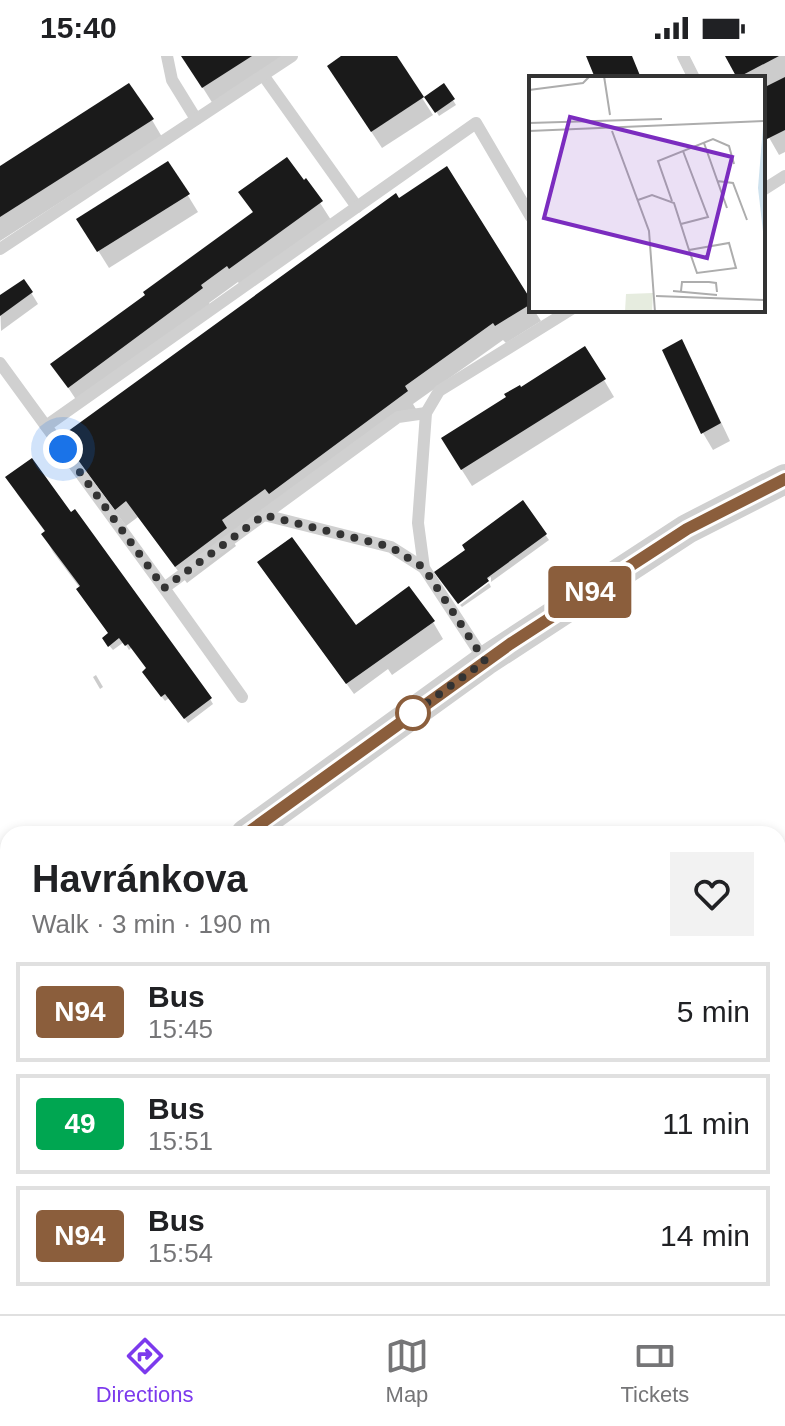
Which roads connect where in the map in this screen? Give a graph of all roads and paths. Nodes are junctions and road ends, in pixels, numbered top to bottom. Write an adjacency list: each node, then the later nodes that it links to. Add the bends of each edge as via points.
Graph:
1 (167, 56): 6 (lane, via 172,80)
2 (292, 56): 4 (lane)
3 (683, 56): 5 (lane)
4 (263, 75): 6 (lane); 9 (lane)
5 (693, 76)
6 (196, 119): 11 (lane)
7 (785, 176): 8 (lane)
8 (765, 189)
9 (357, 207): 10 (lane, via 476,123); 15 (lane)
10 (529, 214)
11 (0, 249)
12 (567, 312): 14 (lane, via 439,391)
13 (0, 363): 15 (lane)
14 (426, 413): 17 (lane, via 398,417); 18 (lane, via 418,523)
15 (46, 426): 19 (lane)
16 (785, 479): 20 (street, via 687,529)
17 (264, 515): 18 (lane, via 391,547); 19 (lane)
18 (424, 568): 20 (lane)
19 (164, 588): 21 (lane)
20 (485, 661): 22 (street)
21 (242, 697)
22 (257, 826)

